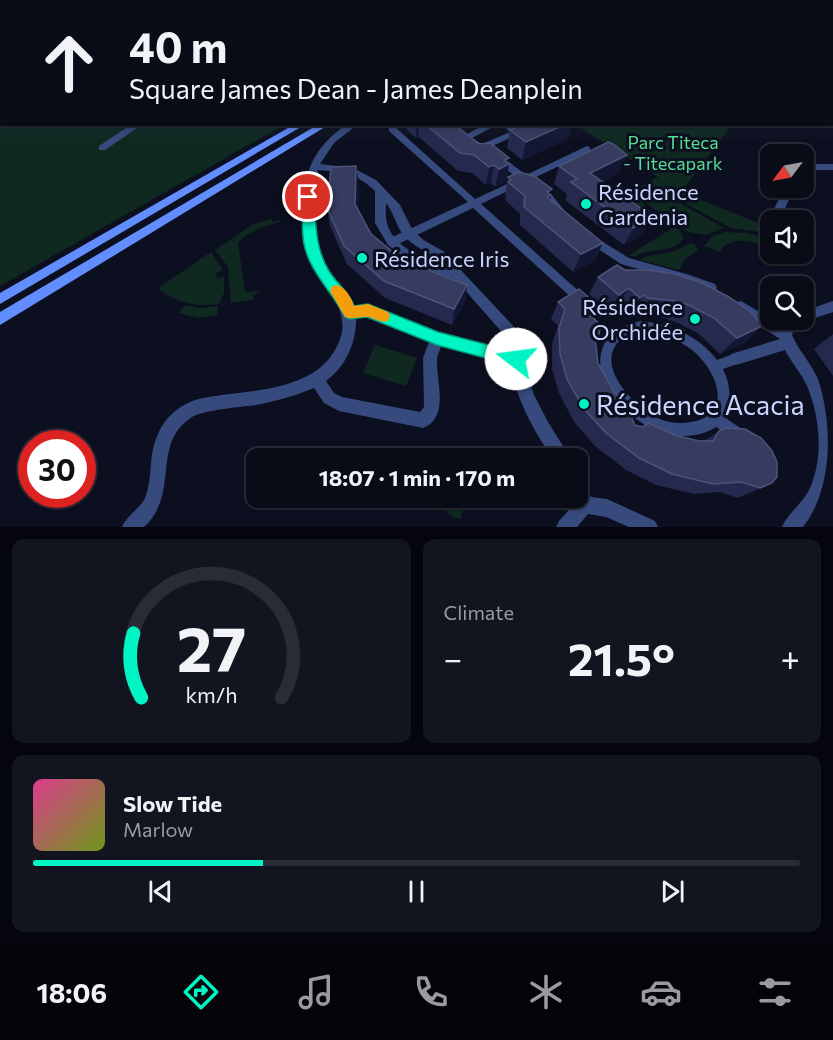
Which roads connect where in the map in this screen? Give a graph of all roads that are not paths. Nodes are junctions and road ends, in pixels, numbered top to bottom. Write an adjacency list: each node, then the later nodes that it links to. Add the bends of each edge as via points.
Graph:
1 (136, 126): 9 (street)
2 (300, 126): 21 (main road)
3 (323, 126): 25 (main road)
4 (351, 126): 11 (street, via 328,144)
5 (490, 126): 8 (street, via 465,137 478,148)
6 (508, 126): 8 (street, via 516,133)
7 (392, 129): 16 (street)
8 (484, 147): 14 (street)
9 (102, 148)
10 (587, 148): 14 (street)
11 (313, 167): 15 (street, via 359,171); 23 (street, via 308,197 310,245 324,275 345,300)
12 (814, 167): 13 (street)
13 (833, 167)
14 (525, 179): 16 (street); 28 (street, via 606,251 625,261 683,276 730,299)
15 (380, 190): 17 (street, via 396,208); 18 (street, via 381,224)
16 (474, 203): 17 (street); 20 (street)
17 (410, 234): 18 (street); 19 (street, via 439,254)
18 (392, 242): 19 (street, via 412,258)
19 (460, 277): 29 (street, via 512,334 516,340)
20 (578, 297)
21 (0, 299)
22 (833, 306): 24 (street)
23 (350, 313): 27 (street, via 373,312); 32 (street, via 345,346 331,367)
24 (814, 313)
25 (0, 319)
26 (788, 330): 28 (street)
27 (437, 339): 29 (street); 32 (street, via 430,358 432,407 423,420 339,404 329,398)
28 (787, 339): 30 (street); 43 (street, via 820,399 831,442 829,471 820,498)
29 (516, 359): 37 (street, via 536,418)
30 (736, 360): 31 (street)
31 (715, 366): 33 (street, via 694,344 667,330 640,326 617,333 607,350 606,371 618,394); 34 (street, via 724,394 722,408)
32 (316, 379): 40 (street, via 285,392 197,407 178,418 161,442 153,506)
33 (639, 415): 34 (street, via 663,427 687,430); 35 (street)
34 (715, 418): 36 (street)
35 (628, 430)
36 (751, 444)
37 (556, 448)
38 (588, 505): 42 (street, via 607,508)
39 (582, 508): 41 (street)
40 (131, 527)
41 (565, 527)
42 (649, 527)
43 (791, 527)

